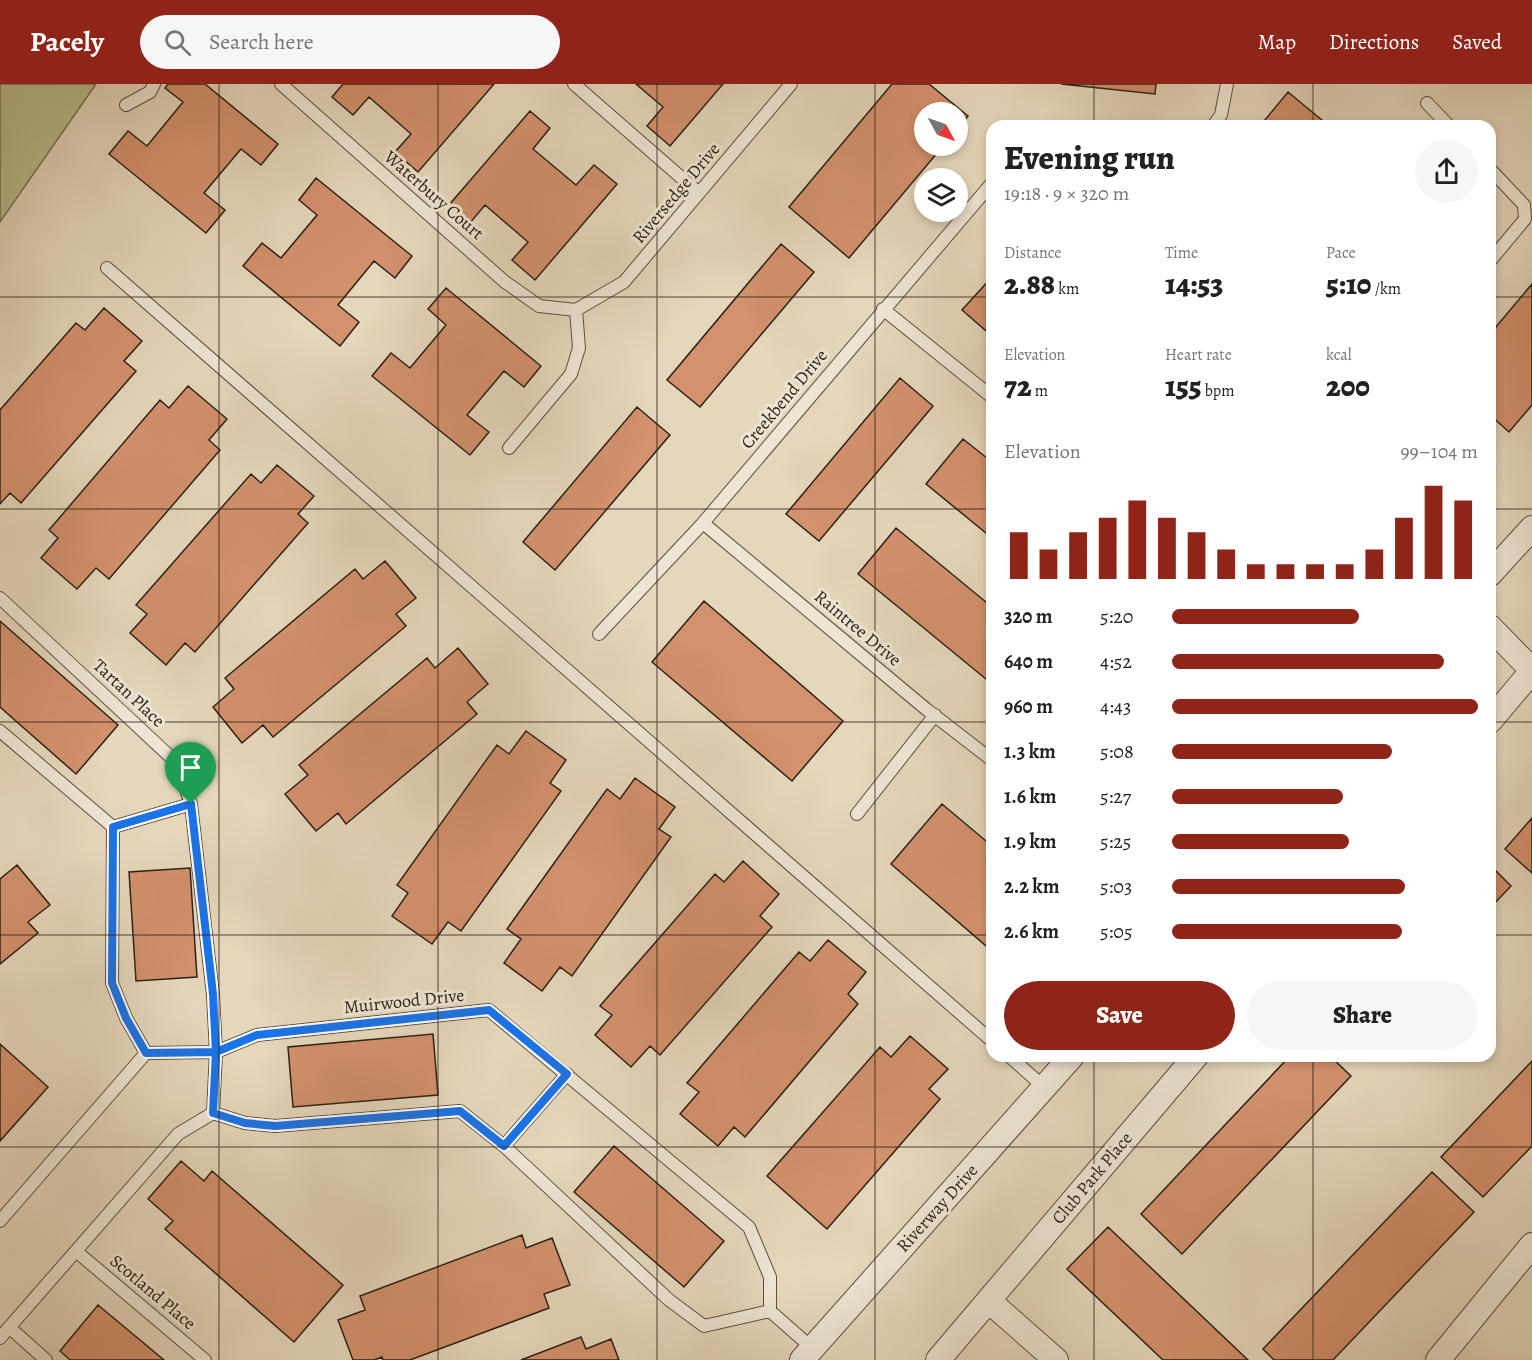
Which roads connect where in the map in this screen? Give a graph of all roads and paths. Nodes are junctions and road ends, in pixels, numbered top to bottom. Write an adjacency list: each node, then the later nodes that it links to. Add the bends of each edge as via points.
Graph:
1 (154, 84): 7 (lane, via 150,92)
2 (281, 84): 16 (lane, Waterbury Court, via 505,282 539,306)
3 (574, 84): 12 (lane)
4 (791, 84): 12 (lane, Riversedge Drive)
5 (1227, 84): 8 (lane)
6 (1427, 103): 9 (lane)
7 (126, 105)
8 (1217, 120)
9 (1443, 120)
10 (1496, 175): 13 (lane, via 1524,205 1525,219)
11 (986, 190): 15 (lane, Creekbend Drive)
12 (699, 193): 16 (lane, Riversedge Drive, via 624,282)
13 (1496, 254)
14 (107, 268): 33 (lane)
15 (883, 309): 17 (lane); 19 (lane, Creekbend Drive)
16 (576, 310): 18 (lane, via 579,348 571,374)
17 (986, 392)
18 (509, 448)
19 (703, 523): 24 (lane, Creekbend Drive); 27 (lane, Raintree Drive)
20 (1532, 528): 21 (street)
21 (1496, 567)
22 (0, 598): 30 (lane, Tartan Place, via 177,763)
23 (1496, 633): 25 (street)
24 (599, 634)
25 (1532, 671): 26 (street)
26 (1496, 714)
27 (935, 716): 29 (lane, Raintree Drive); 31 (lane)
28 (0, 731): 32 (lane)
29 (986, 755)
30 (191, 804): 32 (lane); 34 (lane, Tartan Place)
31 (857, 814)
32 (113, 827): 35 (lane, via 112,983)
33 (986, 1036)
34 (216, 1052): 35 (lane); 39 (lane, Muirwood Drive, via 257,1035 489,1010); 41 (lane)
35 (146, 1053): 43 (lane)
36 (1016, 1062): 40 (lane)
37 (1067, 1062): 40 (street, Riverway Drive)
38 (1191, 1062): 46 (street, Club Park Place)
39 (567, 1074): 42 (lane); 47 (lane, Muirwood Drive, via 749,1227 770,1277)
40 (1045, 1088): 50 (street, Riverway Drive)
41 (213, 1113): 42 (lane, via 245,1123 275,1126 460,1111); 45 (lane, via 178,1134)
42 (504, 1146): 47 (lane, via 669,1300 704,1326)
43 (0, 1221)
44 (1532, 1245): 55 (street)
45 (77, 1252): 48 (lane); 52 (lane, Scotland Place)
46 (989, 1301): 53 (street, Club Park Place); 54 (street)
47 (770, 1311): 50 (lane)
48 (10, 1328): 49 (lane); 51 (lane)
49 (0, 1338)
50 (807, 1354)
51 (46, 1360)
52 (205, 1360)
53 (938, 1360)
54 (1056, 1360)
55 (1438, 1360)

